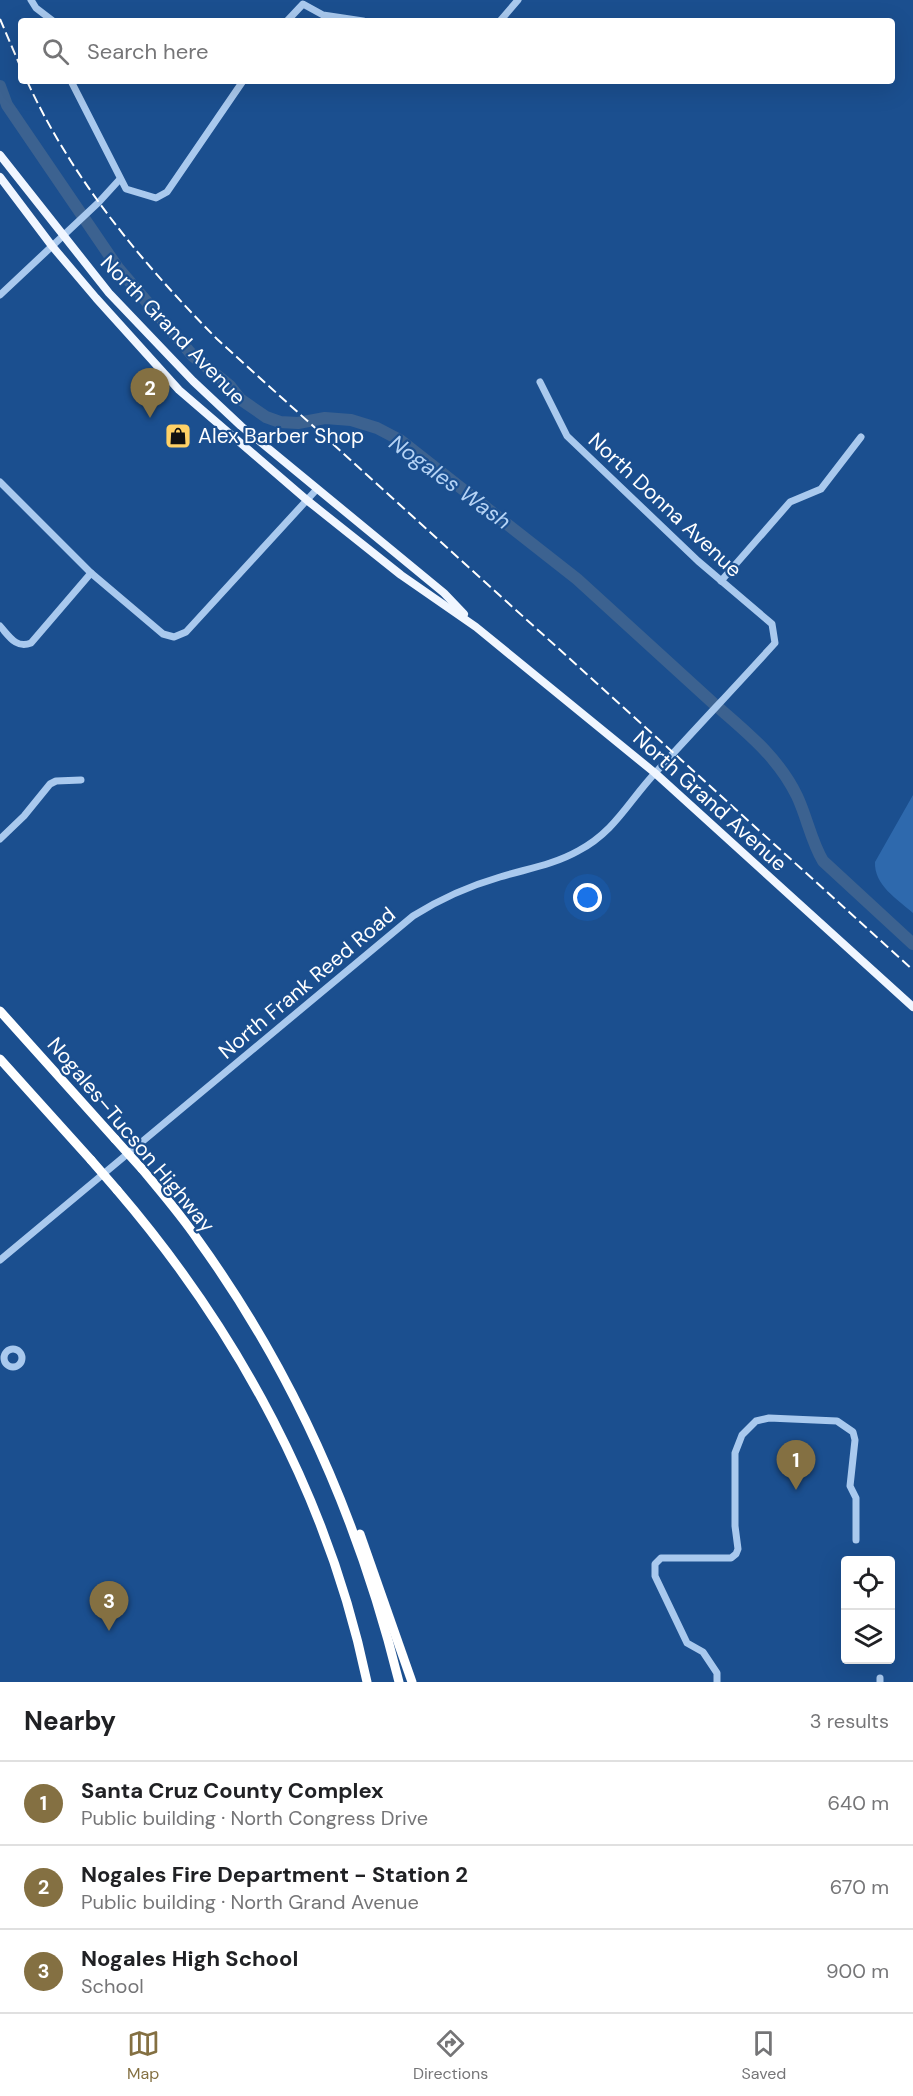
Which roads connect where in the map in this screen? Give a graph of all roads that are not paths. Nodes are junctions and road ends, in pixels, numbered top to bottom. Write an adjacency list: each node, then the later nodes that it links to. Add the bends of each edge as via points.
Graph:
1 (32, 0): 3 (street)
2 (518, 0): 6 (street)
3 (49, 18)
4 (290, 18): 5 (street, via 303,4 323,15)
5 (343, 18)
6 (503, 18)
7 (72, 84): 11 (street)
8 (241, 84): 11 (street, via 167,192 156,198 126,189)
9 (0, 155): 12 (main road, North Grand Avenue)
10 (0, 177): 13 (main road, North Grand Avenue)
11 (120, 179): 12 (street)
12 (63, 236): 13 (street); 18 (main road, North Grand Avenue, via 109,293 193,381)
13 (52, 246): 14 (street); 19 (main road, North Grand Avenue, via 180,390)
14 (0, 295)
15 (540, 382): 21 (street, North Donna Avenue, via 567,436)
16 (861, 437): 21 (street, via 821,489 790,502)
17 (0, 482): 20 (street)
18 (317, 489): 19 (street); 23 (main road, North Grand Avenue, via 444,593)
19 (308, 501): 20 (street, via 186,632 174,637 163,634); 23 (main road, North Grand Avenue, via 401,575)
20 (91, 573): 22 (street, via 31,643 17,644)
21 (721, 580): 24 (street, North Donna Avenue, via 772,624)
22 (0, 626)
23 (476, 627): 25 (main road, North Grand Avenue)
24 (775, 643): 25 (street, North Frank Reed Road)
25 (655, 772): 28 (main road, North Grand Avenue); 31 (street, North Frank Reed Road, via 621,817 578,851 472,886 413,916)
26 (81, 780): 27 (street, via 50,784)
27 (0, 839)
28 (913, 1007)
29 (0, 1011): 32 (highway, Nogales–Tucson Highway, bridge, via 142,1168 198,1239)
30 (0, 1059): 34 (highway, bridge, via 117,1190 209,1310 267,1408 315,1512)
31 (0, 1260)
32 (261, 1337): 37 (highway, Nogales–Tucson Highway, via 318,1444 347,1516); 38 (highway, via 332,1465)
33 (856, 1540): 39 (street, via 856,1498 850,1486 853,1432 837,1421 756,1420 742,1435 735,1453 736,1554 731,1558 661,1558 655,1564 655,1576 687,1643 703,1652 717,1673)
34 (350, 1614): 35 (highway); 36 (highway)
35 (362, 1682)
36 (367, 1682)
37 (399, 1682)
38 (412, 1682)
39 (717, 1682)

